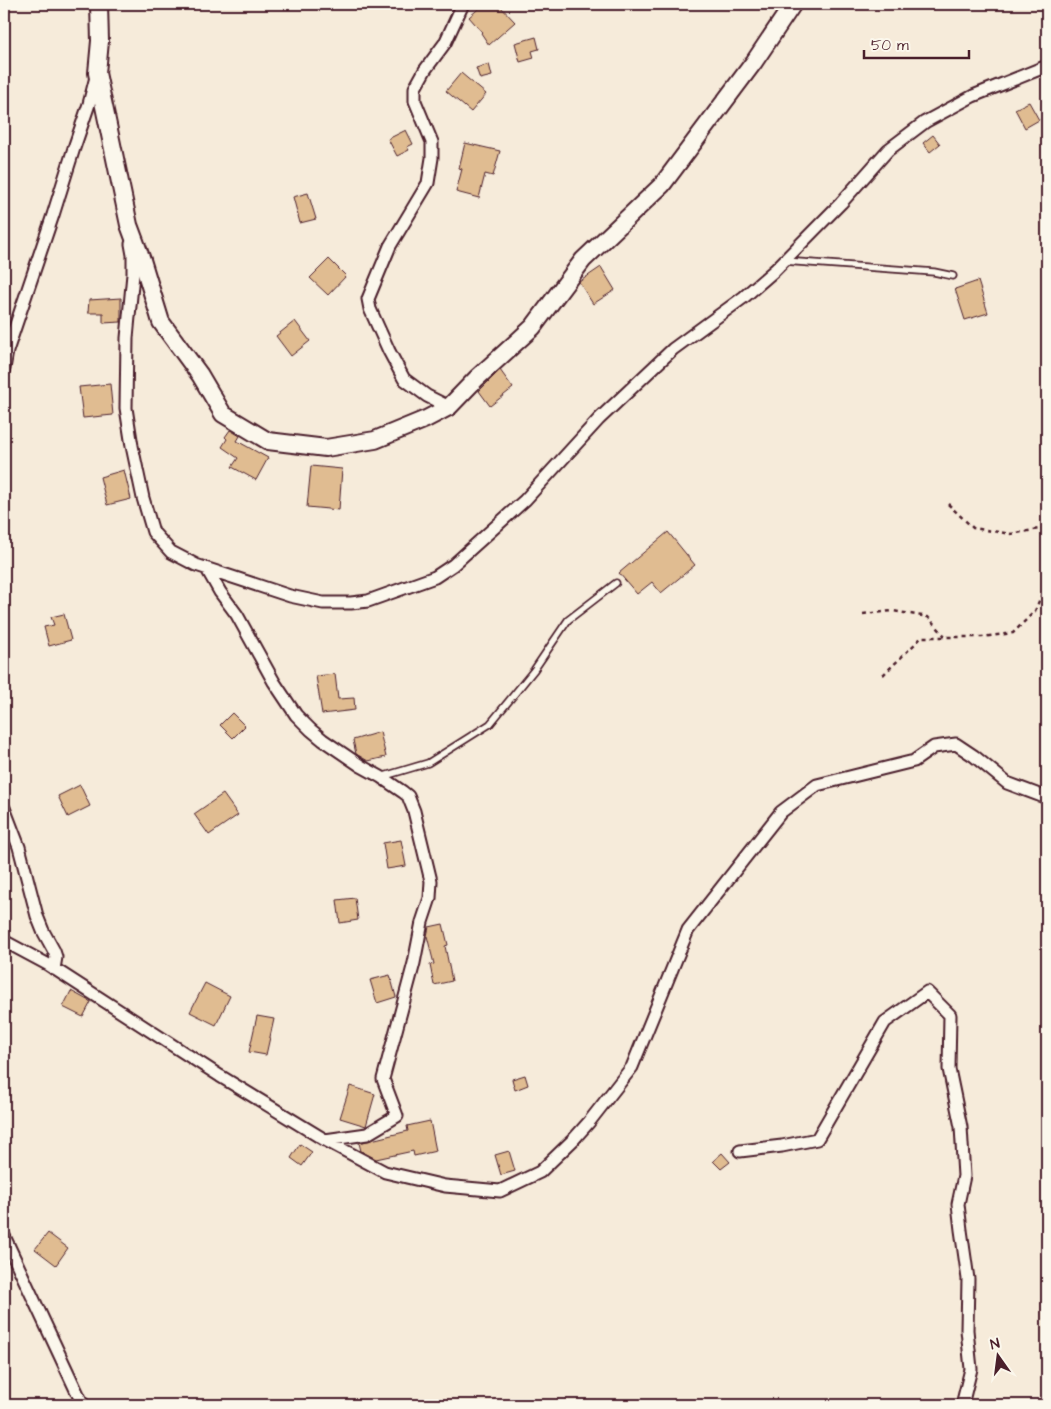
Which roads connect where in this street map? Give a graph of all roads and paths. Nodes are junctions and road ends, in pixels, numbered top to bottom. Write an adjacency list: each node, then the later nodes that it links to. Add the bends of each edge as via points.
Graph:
1 (99, 4): 5 (street)
2 (464, 4): 10 (street, via 445,43 416,88 415,100 432,142 428,183 390,246 368,299 381,334 404,379 427,396)
3 (793, 4): 10 (street, via 662,186 583,260 533,327)
4 (1047, 66): 7 (street, via 973,96 925,122 888,150 841,204)
5 (97, 73): 6 (street); 9 (street, via 90,104 7,351)
6 (129, 224): 10 (street, via 161,322 200,375 223,414 268,441 326,448 375,440); 13 (street, via 133,264 126,408 143,498 153,532 171,552)
7 (784, 261): 8 (lane); 13 (street, via 744,297 673,349 600,419 525,500 453,565 435,577 368,601 323,603 290,596)
8 (953, 276)
9 (4, 369)
10 (449, 406)
11 (948, 504): 12 (path, via 974,528 1011,534)
12 (1047, 528)
13 (207, 569): 19 (street, via 296,714 324,740)
14 (1047, 581): 17 (path, via 1035,611 1013,633 982,637)
15 (616, 583): 19 (lane, via 568,620 534,670 490,724 428,764)
16 (862, 614): 17 (path, via 892,611 928,617)
17 (944, 636): 18 (path, via 922,638)
18 (883, 675)
19 (382, 777): 24 (street, via 408,796 432,881 383,1079 397,1116 367,1134)
20 (1047, 798): 24 (street, via 1007,783 956,744 934,747 914,761 817,785 781,812 688,930 632,1067 589,1122 540,1172 500,1191 445,1186 385,1172)
21 (4, 808): 23 (street, via 19,847 38,916 56,957)
22 (4, 942): 23 (street)
23 (54, 969): 24 (street)
24 (324, 1140)
25 (740, 1151): 28 (street, via 817,1139 885,1022 927,992 950,1015 949,1069 961,1127 964,1176 958,1204 968,1279 967,1330 971,1369)
26 (4, 1236): 27 (street)
27 (83, 1405)
28 (962, 1405)

